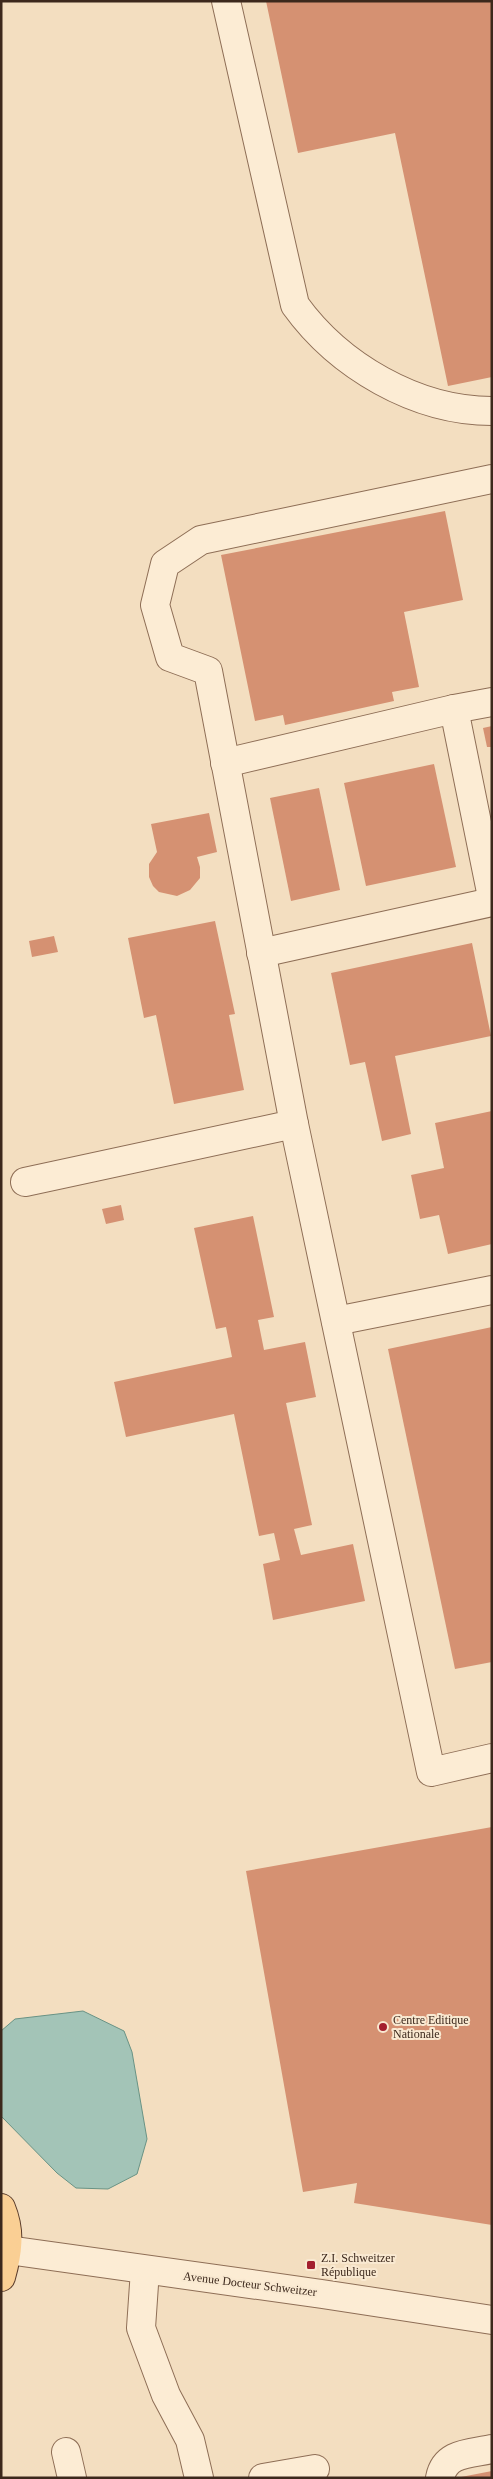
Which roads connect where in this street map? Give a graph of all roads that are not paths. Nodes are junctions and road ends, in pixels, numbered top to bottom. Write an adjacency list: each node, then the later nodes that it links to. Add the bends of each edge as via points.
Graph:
1 (226, 1): 2 (street, via 295,305 331,345 389,387 472,411)
2 (492, 410)
3 (492, 479): 6 (street, via 201,540 165,564 155,605 170,657 208,672)
4 (492, 702): 5 (street)
5 (454, 709): 6 (street); 7 (street)
6 (225, 763): 9 (street)
7 (492, 897)
8 (492, 902): 9 (street)
9 (261, 953): 10 (street)
10 (294, 1124): 11 (street); 13 (street)
11 (25, 1182)
12 (492, 1290): 13 (street)
13 (336, 1321): 14 (street, via 431,1772)
14 (492, 1758)
15 (1, 2208): 16 (main road, via 7,2222)
16 (8, 2250): 17 (street, Avenue Docteur Schweitzer); 18 (main road)
17 (145, 2270): 19 (street, Avenue Docteur Schweitzer); 24 (street, via 140,2328 166,2395 190,2440)
18 (1, 2277)
19 (492, 2320)
20 (492, 2449): 26 (street, via 451,2458 442,2468)
21 (66, 2452): 23 (street)
22 (315, 2469): 25 (street)
23 (72, 2478)
24 (198, 2478)
25 (264, 2478)
26 (440, 2478)

